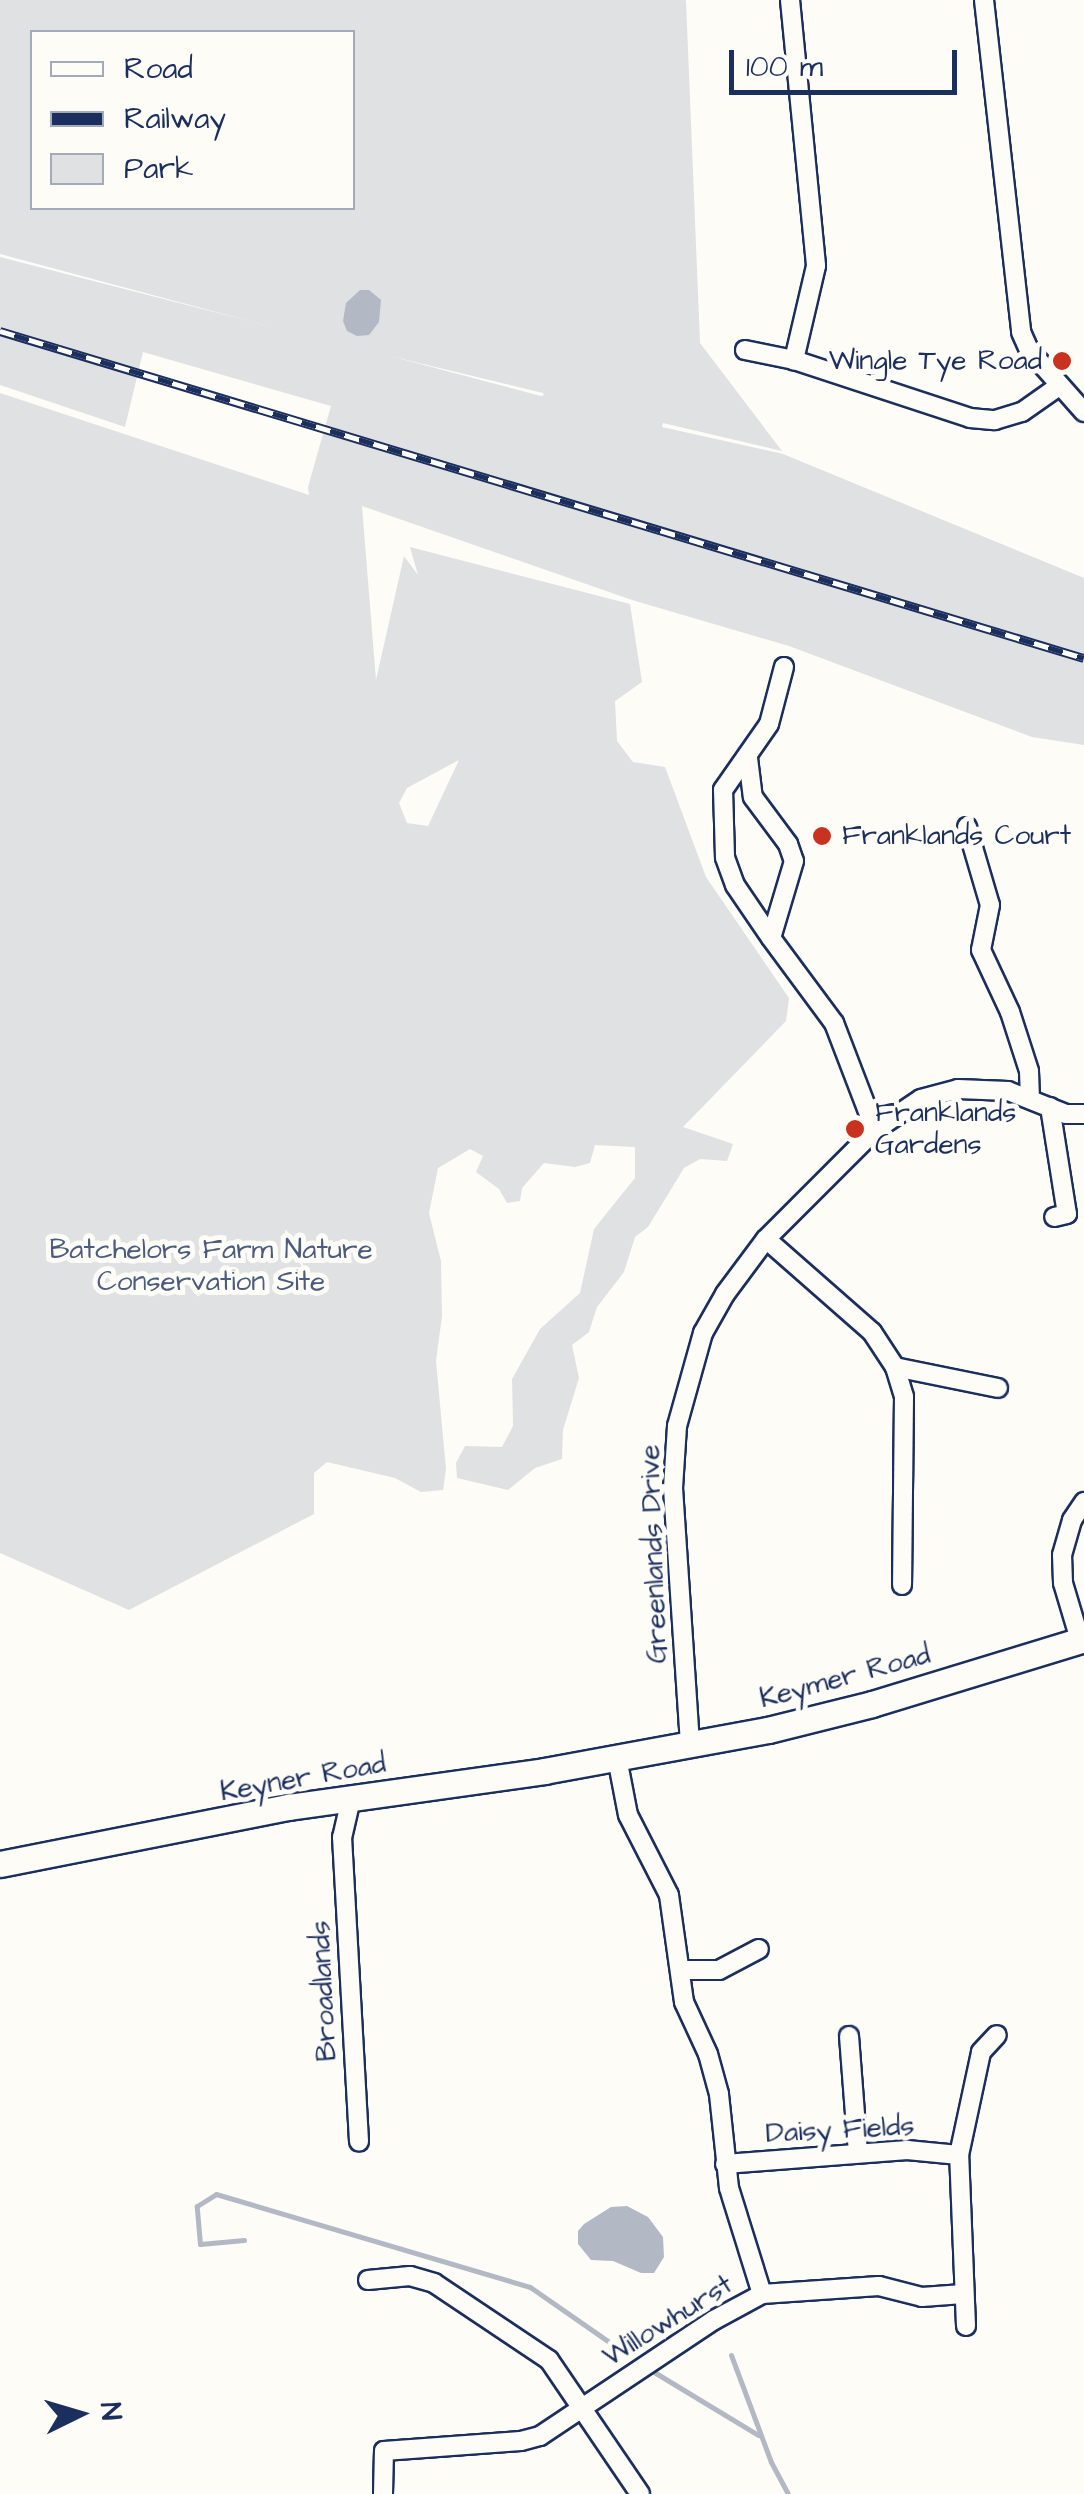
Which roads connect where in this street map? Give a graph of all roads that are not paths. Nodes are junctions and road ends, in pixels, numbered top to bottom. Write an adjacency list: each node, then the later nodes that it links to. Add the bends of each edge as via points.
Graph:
1 (790, 0): 4 (street, via 816,266)
2 (984, 0): 5 (street, via 1021,332)
3 (745, 350): 4 (street)
4 (794, 360): 5 (street, via 970,418 1022,412)
5 (1060, 386): 6 (street)
6 (1084, 412)
7 (784, 667): 8 (street, via 769,724)
8 (748, 758): 9 (street); 10 (street, via 723,790)
9 (753, 788): 10 (street); 12 (street, via 794,861)
10 (726, 827): 12 (street, via 735,885)
11 (967, 827): 13 (street, via 990,905 981,950 1010,1012)
12 (771, 938): 16 (street, via 834,1023)
13 (1030, 1096): 14 (street, Greenlands Drive); 16 (street, Greenlands Drive, via 958,1089 920,1098)
14 (1050, 1107): 15 (street, Greenlands Drive); 17 (street, via 1067,1214)
15 (1084, 1114)
16 (874, 1130): 18 (street, Greenlands Drive)
17 (1054, 1216)
18 (766, 1239): 19 (street, via 872,1332); 24 (street, Greenlands Drive, via 702,1334 677,1426 673,1488)
19 (895, 1367): 20 (street); 22 (street, via 904,1398)
20 (998, 1388)
21 (1084, 1502): 23 (street, via 1062,1555 1063,1583)
22 (902, 1585)
23 (1082, 1640): 24 (street, Keymer Road, via 872,1704)
24 (690, 1744): 25 (street, Keymer Road)
25 (617, 1758): 26 (street, Keyner Road); 31 (street, Willowhurst, via 628,1815 669,1895)
26 (351, 1798): 27 (street, Keyner Road); 28 (street, Broadlands)
27 (319, 1804): 28 (street); 29 (street, Keyner Road)
28 (342, 1837): 34 (street, Broadlands)
29 (0, 1864)
30 (759, 1949): 31 (street, via 719,1970)
31 (682, 1970): 37 (street, Willowhurst, via 684,2002 719,2094)
32 (997, 2035): 36 (street, via 981,2052)
33 (849, 2036): 35 (street)
34 (359, 2142)
35 (858, 2153): 36 (street, Daisy Fields); 37 (street, Daisy Fields)
36 (959, 2155): 40 (street)
37 (725, 2164): 39 (street, Willowhurst)
38 (368, 2280): 42 (street, via 410,2276 434,2283 549,2360)
39 (762, 2294): 40 (street, via 879,2286 922,2297); 42 (street, Willowhurst)
40 (962, 2294): 41 (street)
41 (966, 2326)
42 (584, 2408): 43 (street, Willowhurst, via 520,2441 384,2451); 44 (street)
43 (382, 2494)
44 (640, 2494)

